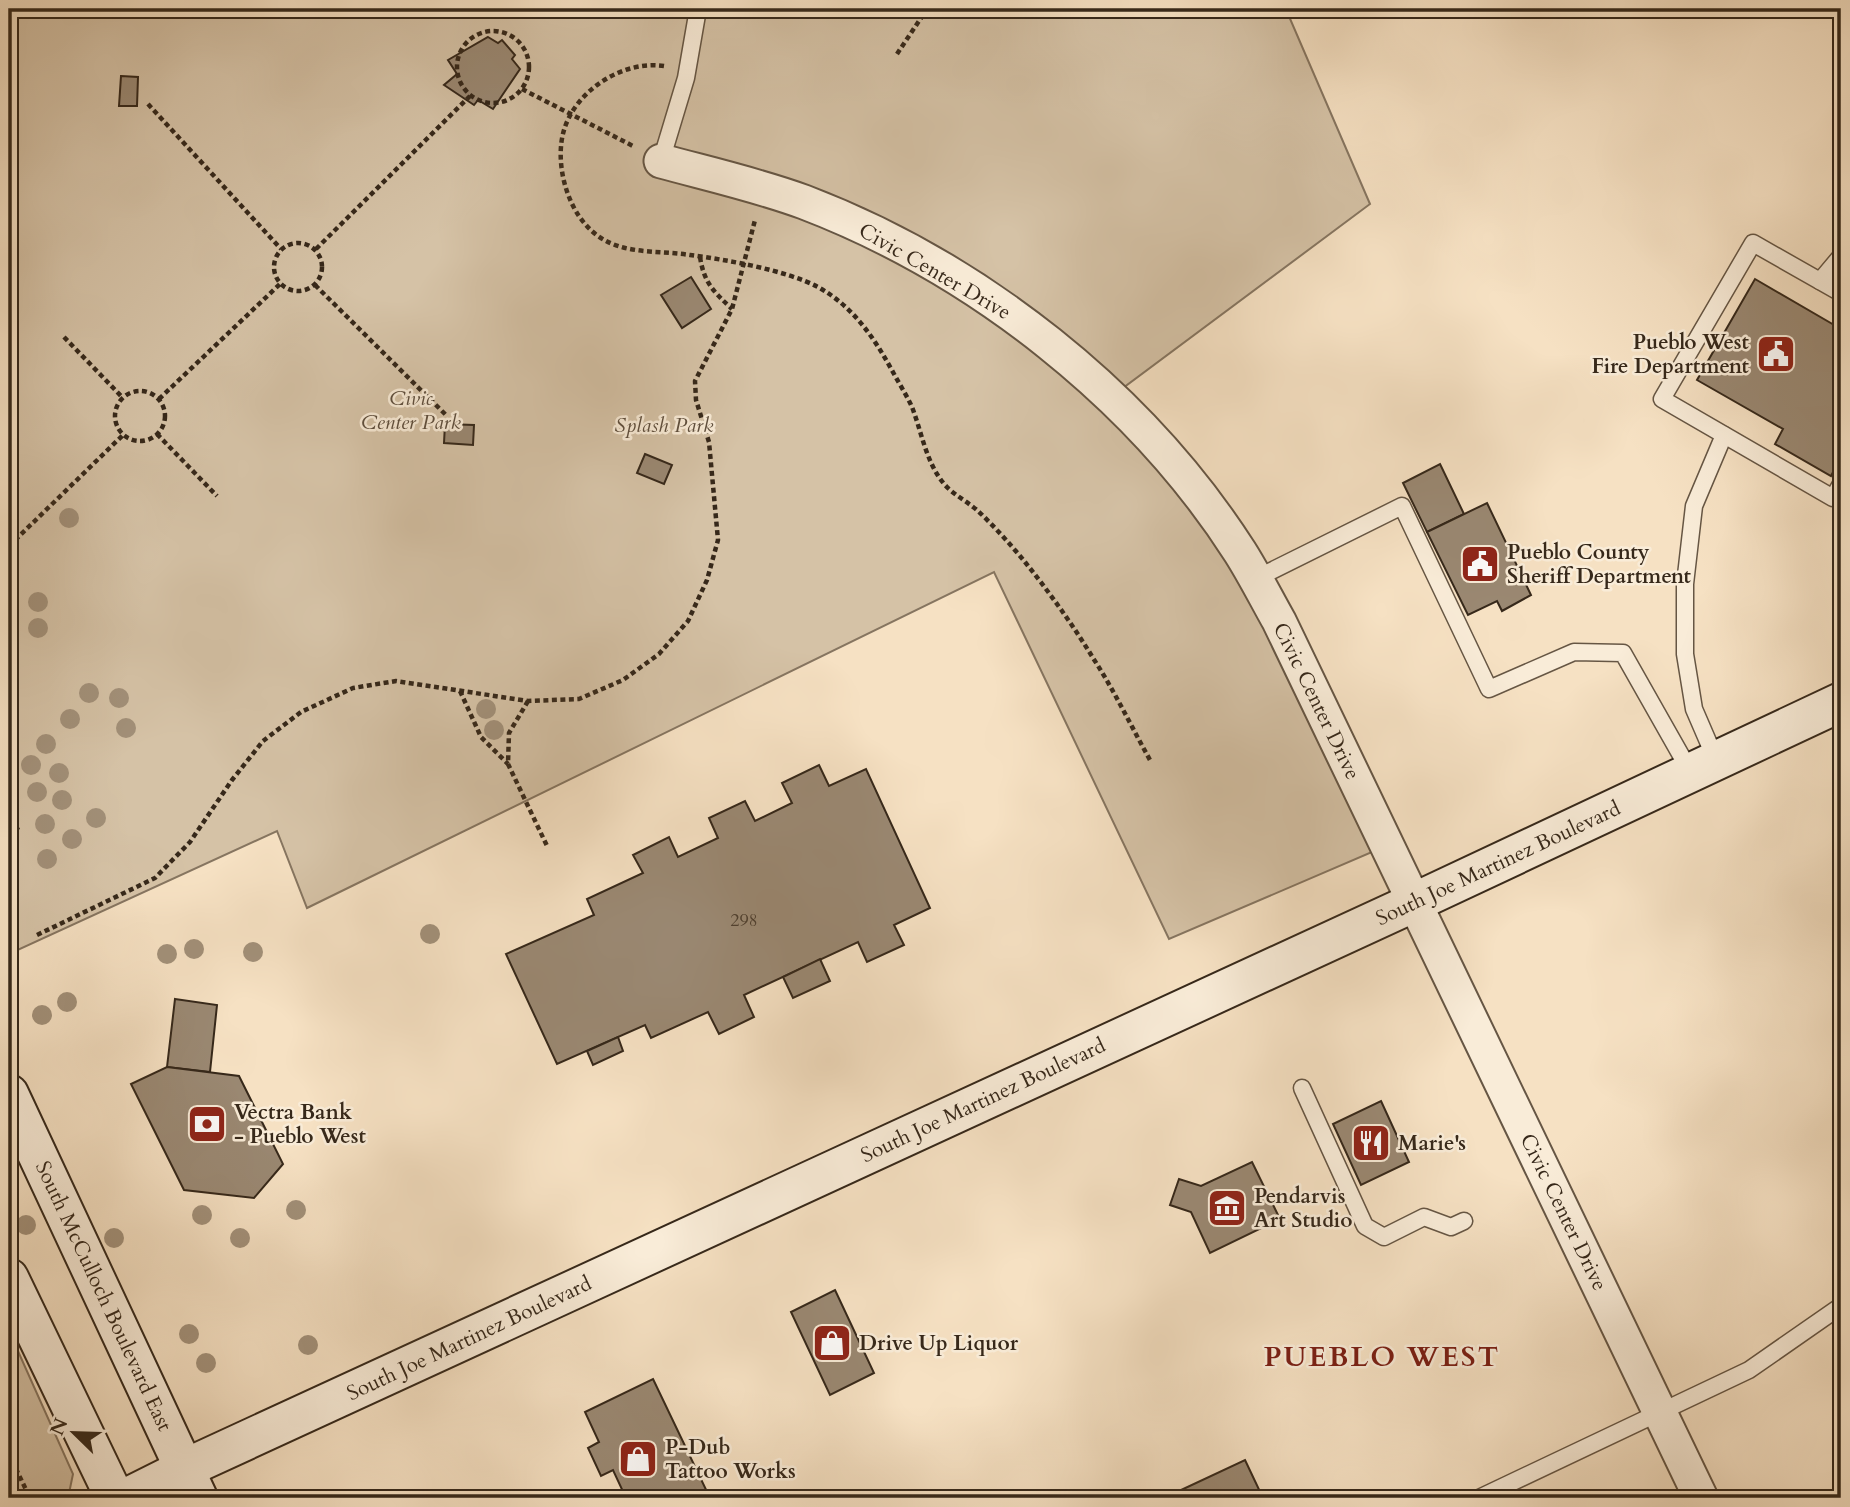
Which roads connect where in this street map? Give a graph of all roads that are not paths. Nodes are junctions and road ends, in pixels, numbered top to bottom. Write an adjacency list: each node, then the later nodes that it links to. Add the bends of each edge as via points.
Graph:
1 (698, 9): 2 (lane, via 688,70)
2 (661, 161): 8 (street, Civic Center Drive, via 763,189 858,225 1016,317 1060,351 1157,444 1239,551)
3 (1841, 256): 4 (lane)
4 (1820, 281): 5 (lane); 6 (lane, via 1753,243 1662,399)
5 (1841, 293)
6 (1724, 435): 7 (lane, via 1833,498); 10 (lane, via 1694,506 1685,584 1685,654)
7 (1841, 484)
8 (1255, 579): 10 (lane, via 1402,506 1489,690 1574,652 1623,653); 11 (street, Civic Center Drive)
9 (1841, 702): 10 (main road, South Joe Martinez Boulevard)
10 (1703, 766): 11 (main road, South Joe Martinez Boulevard)
11 (1413, 903): 17 (street, Civic Center Drive); 18 (main road, South Joe Martinez Boulevard)
12 (1302, 1088): 14 (lane, via 1365,1226 1384,1237 1424,1217 1451,1227)
13 (9, 1094): 18 (main road, South McCulloch Boulevard East)
14 (1464, 1221)
15 (9, 1278): 19 (main road)
16 (1841, 1306): 17 (lane, via 1749,1370)
17 (1659, 1413): 21 (lane); 22 (street, Civic Center Drive)
18 (192, 1483): 20 (main road, South Joe Martinez Boulevard)
19 (115, 1498)
20 (126, 1498)
21 (1479, 1498)
22 (1701, 1498)

